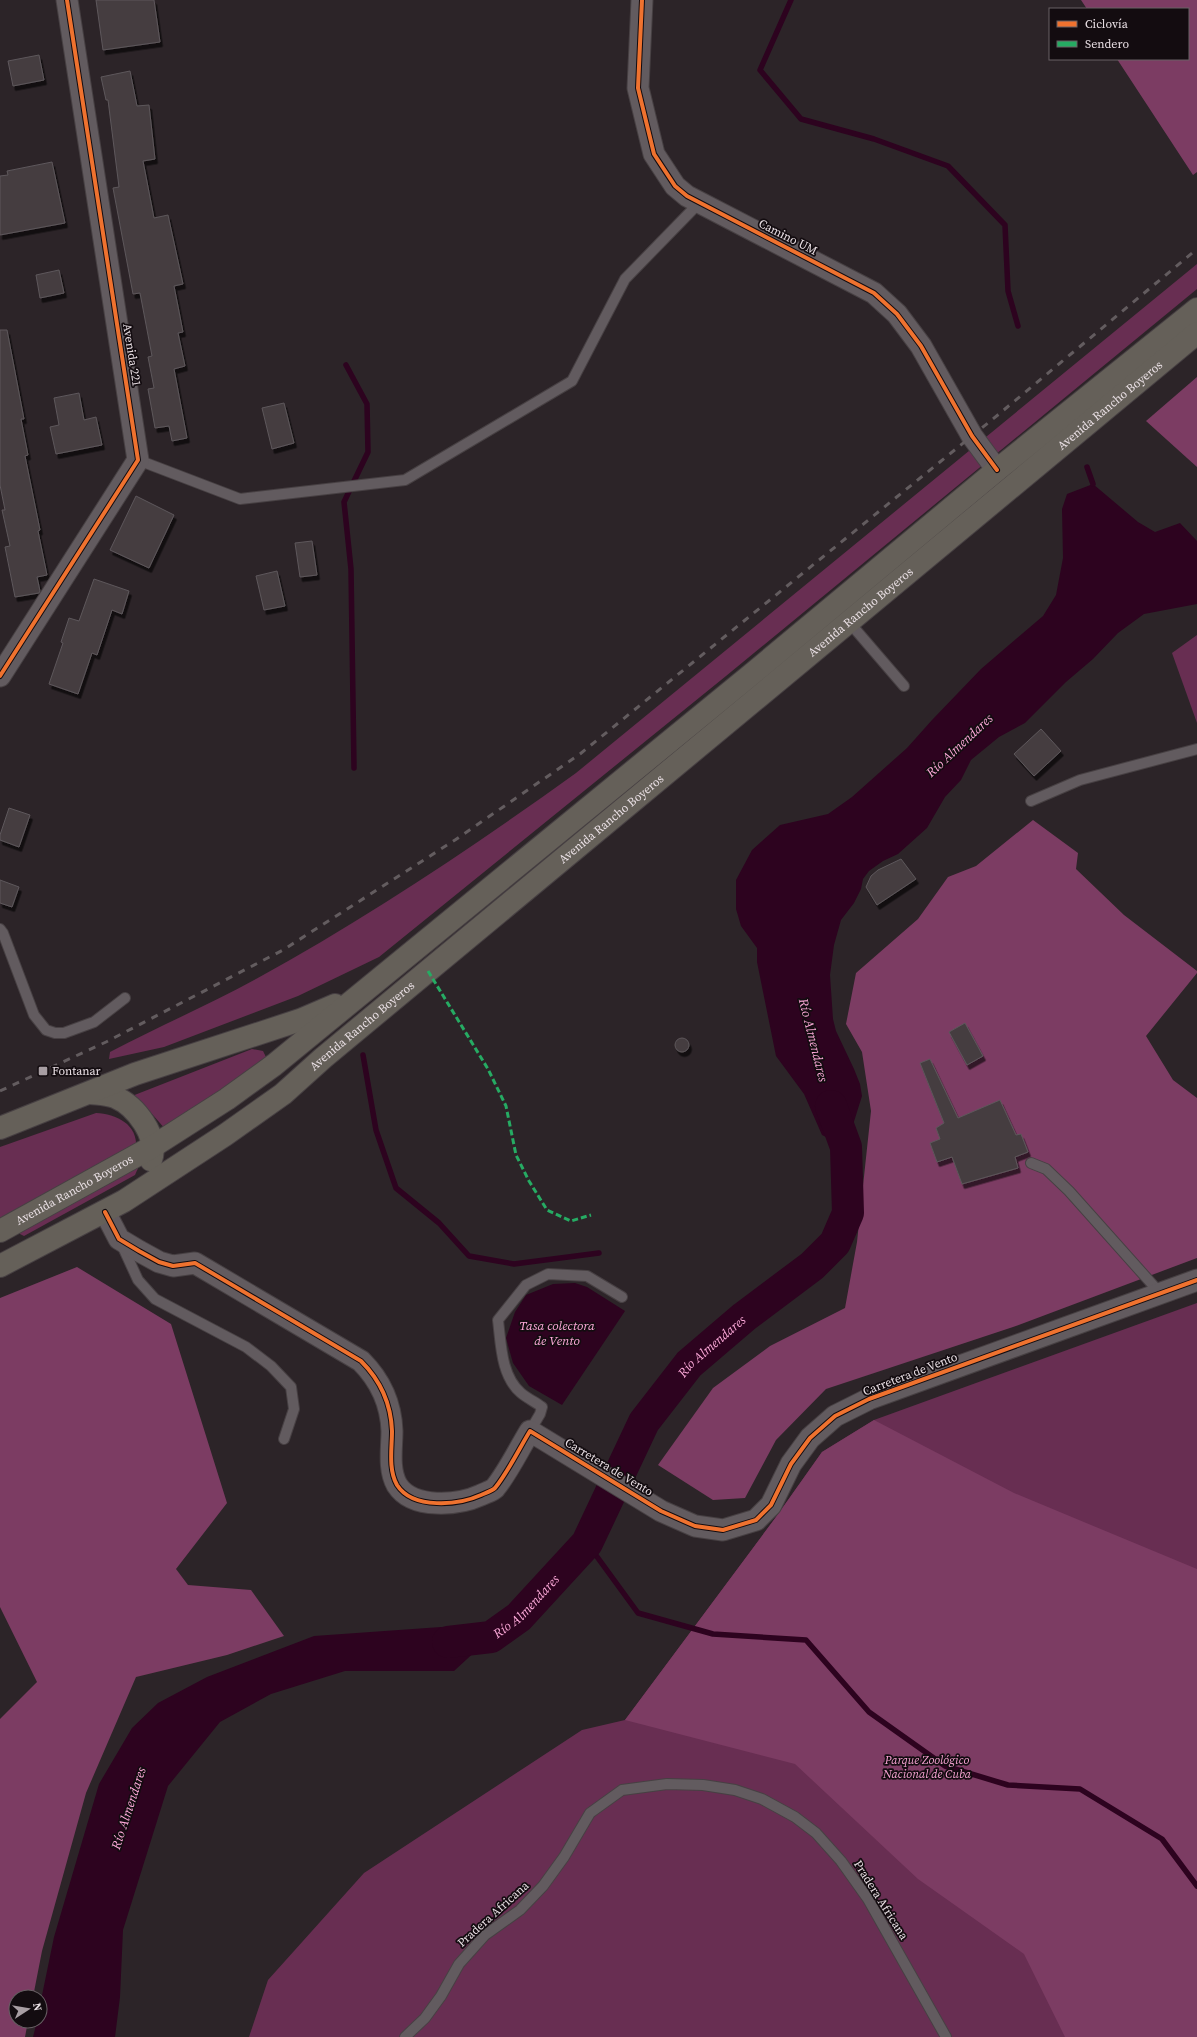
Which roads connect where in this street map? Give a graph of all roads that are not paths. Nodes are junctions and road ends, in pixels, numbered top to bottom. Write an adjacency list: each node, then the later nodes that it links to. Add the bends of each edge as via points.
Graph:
1 (66, 0): 6 (street, Avenida 221)
2 (642, 0): 3 (street, Camino UM, via 638,88 654,154 674,186)
3 (699, 203): 6 (lane, via 625,279 572,381 405,480 240,499); 7 (street, Camino UM, via 874,292 897,314 921,346 972,436)
4 (1197, 309): 7 (highway, Avenida Rancho Boyeros)
5 (1197, 333): 8 (highway, Avenida Rancho Boyeros)
6 (138, 460): 10 (street)
7 (997, 470): 15 (highway, Avenida Rancho Boyeros)
8 (848, 622): 11 (lane); 21 (highway, Avenida Rancho Boyeros, via 283,1094 226,1135)
9 (0, 672): 10 (street)
10 (0, 677)
11 (904, 686)
12 (1197, 749): 13 (lane, via 1080,780)
13 (1031, 801)
14 (0, 929): 16 (lane, via 34,1015 46,1030 64,1033 94,1022)
15 (385, 974): 17 (highway, via 347,998 300,1020 135,1074); 19 (highway, Avenida Rancho Boyeros, via 274,1065 227,1099)
16 (125, 998)
17 (90, 1093): 18 (highway); 19 (highway, via 116,1098 134,1110 146,1127)
18 (0, 1128)
19 (152, 1147): 21 (highway, via 152,1158 142,1180); 23 (highway, Avenida Rancho Boyeros)
20 (1031, 1163): 27 (lane, via 1046,1169 1069,1191)
21 (124, 1201): 22 (highway, Avenida Rancho Boyeros)
22 (105, 1212): 24 (street); 25 (highway, Avenida Rancho Boyeros)
23 (0, 1231)
24 (119, 1239): 29 (street, via 159,1262 173,1266 195,1263 361,1361 383,1389 390,1410 392,1469 398,1485 410,1497 426,1502 449,1504 472,1499 494,1489); 30 (lane, via 138,1280 155,1299 246,1347 271,1366 291,1387 294,1409)
25 (3, 1263)
26 (1197, 1280): 27 (street, Carretera de Vento)
27 (1160, 1293): 29 (street, Carretera de Vento, via 869,1399 836,1416 810,1438 791,1464 771,1505 756,1520 723,1530 695,1526 662,1511)
28 (622, 1297): 29 (lane, via 587,1276 548,1274 526,1285 498,1320 508,1377 520,1392 542,1407)
29 (530, 1431)
30 (284, 1439)
31 (405, 2037): 32 (lane, Pradera Africana, via 425,2018 459,1964 485,1936 520,1910 543,1886 590,1813 622,1790 666,1784 703,1785 735,1790 762,1799 795,1817 816,1833 841,1861 868,1899)
32 (946, 2037)

